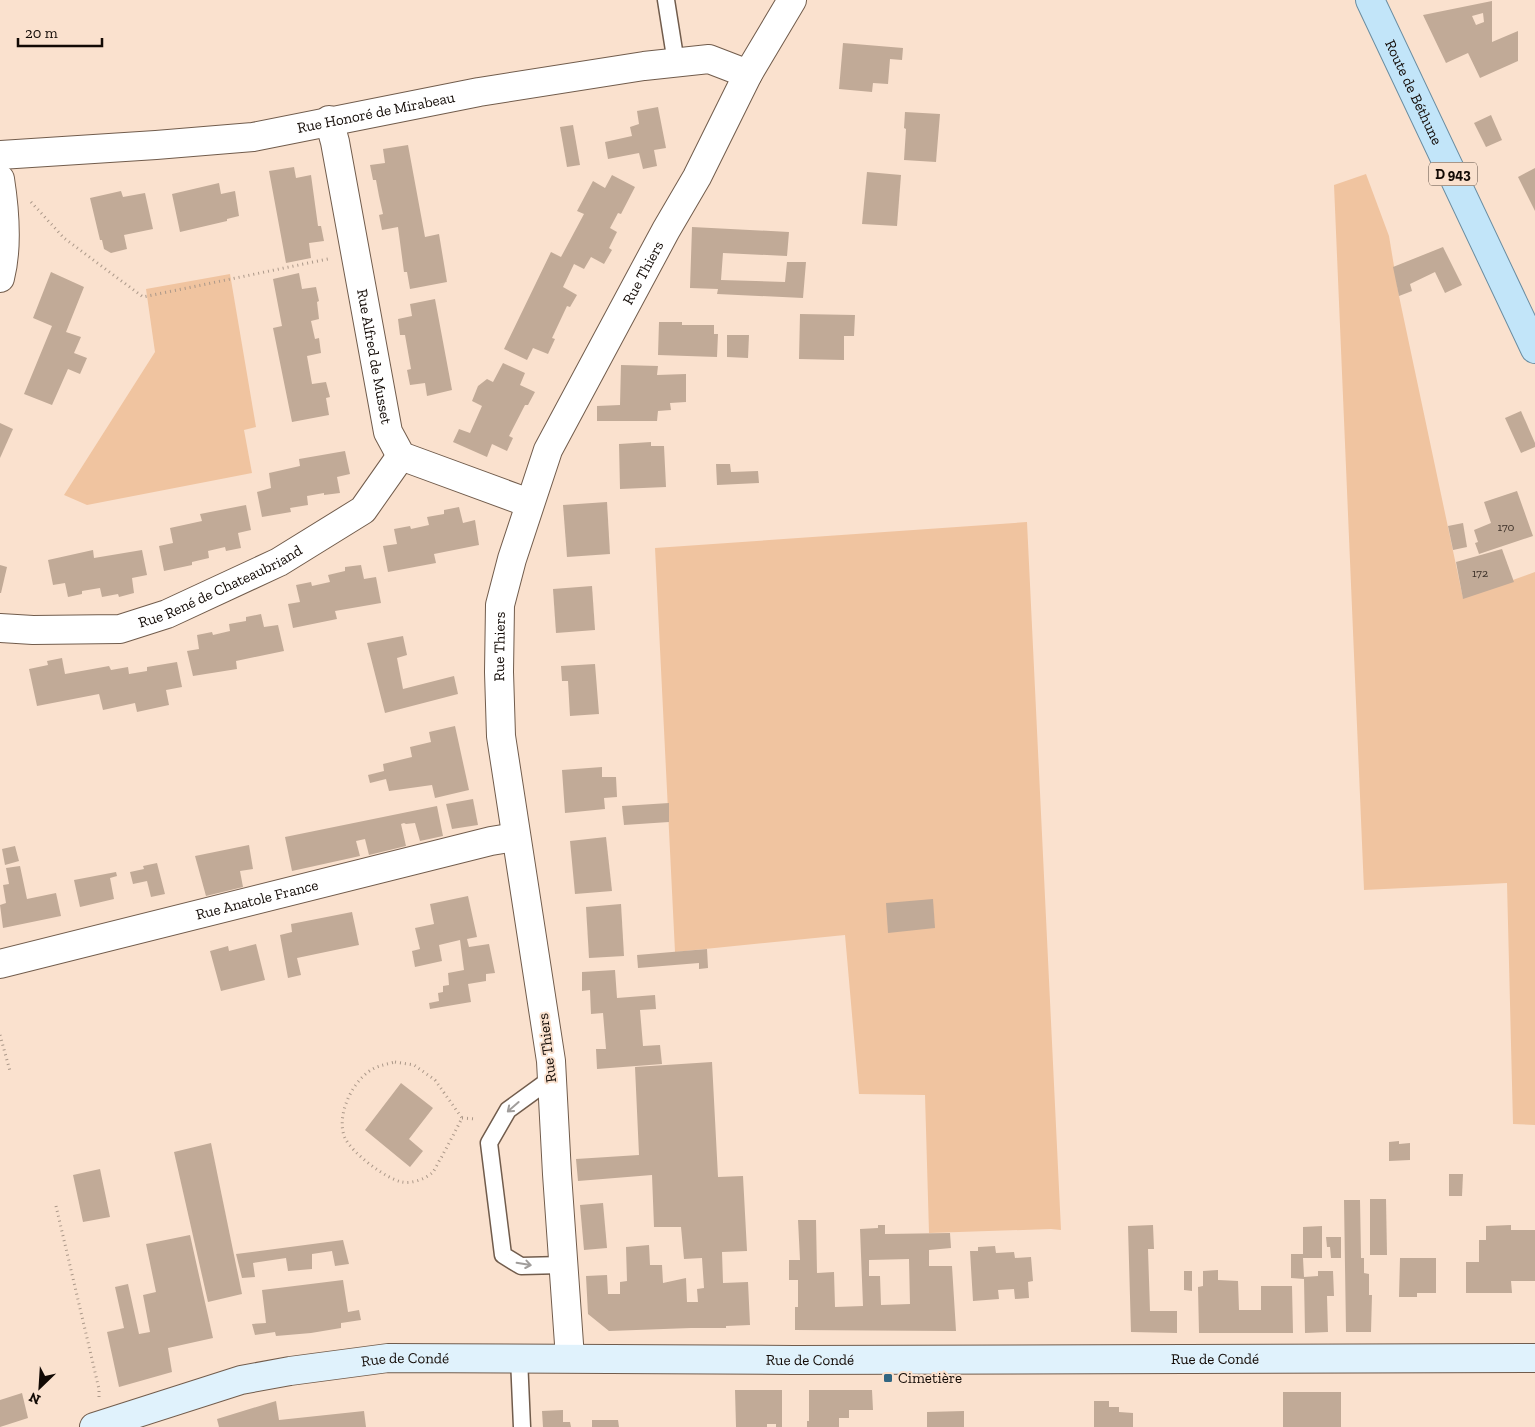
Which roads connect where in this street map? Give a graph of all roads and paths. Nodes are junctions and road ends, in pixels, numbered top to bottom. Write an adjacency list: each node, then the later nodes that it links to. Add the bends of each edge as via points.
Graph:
1 (666, 0): 4 (lane)
2 (792, 0): 5 (street, Rue Thiers)
3 (1370, 0): 11 (main road, Route de Béthune / D 943)
4 (676, 63): 5 (street, Rue Honoré de Mirabeau, via 709,59); 6 (street, Rue Honoré de Mirabeau, via 479,92)
5 (748, 74): 13 (street, Rue Thiers, via 697,177 548,450)
6 (329, 120): 7 (street, Rue Honoré de Mirabeau, via 253,137); 9 (street, Rue Alfred de Musset)
7 (0, 155)
8 (1, 183): 9 (path, via 32,202 64,238 143,297); 10 (street, via 5,260)
9 (355, 254): 12 (street, Rue Alfred de Musset, via 388,432)
10 (0, 278)
11 (1535, 349)
12 (401, 456): 13 (street); 14 (street, Rue René de Chateaubriand, via 363,510 279,562 167,614 120,629)
13 (529, 503): 15 (street, Rue Thiers, via 500,605 498,672 501,736)
14 (0, 628)
15 (515, 837): 16 (street, Rue Anatole France); 19 (street, Rue Thiers)
16 (0, 964)
17 (0, 1035): 18 (path)
18 (10, 1071)
19 (552, 1078): 22 (street, Rue Thiers); 22 (lane, one-way to 22, via 508,1110 489,1143 503,1255 521,1266)
20 (424, 1178): 20 (path, via 434,1172 462,1118 435,1080 414,1065 395,1062 379,1066 366,1074 355,1087 346,1106 342,1123 346,1139 356,1151 390,1177 403,1182)
21 (56, 1206): 26 (path, via 99,1388)
22 (563, 1265): 24 (street, Rue Thiers)
23 (519, 1358): 24 (main road, Rue de Condé); 26 (main road, Rue de Condé, via 388,1358 290,1371 240,1380); 27 (lane)
24 (570, 1358): 25 (main road, Rue de Condé)
25 (1535, 1358)
26 (97, 1426)
27 (522, 1427)

